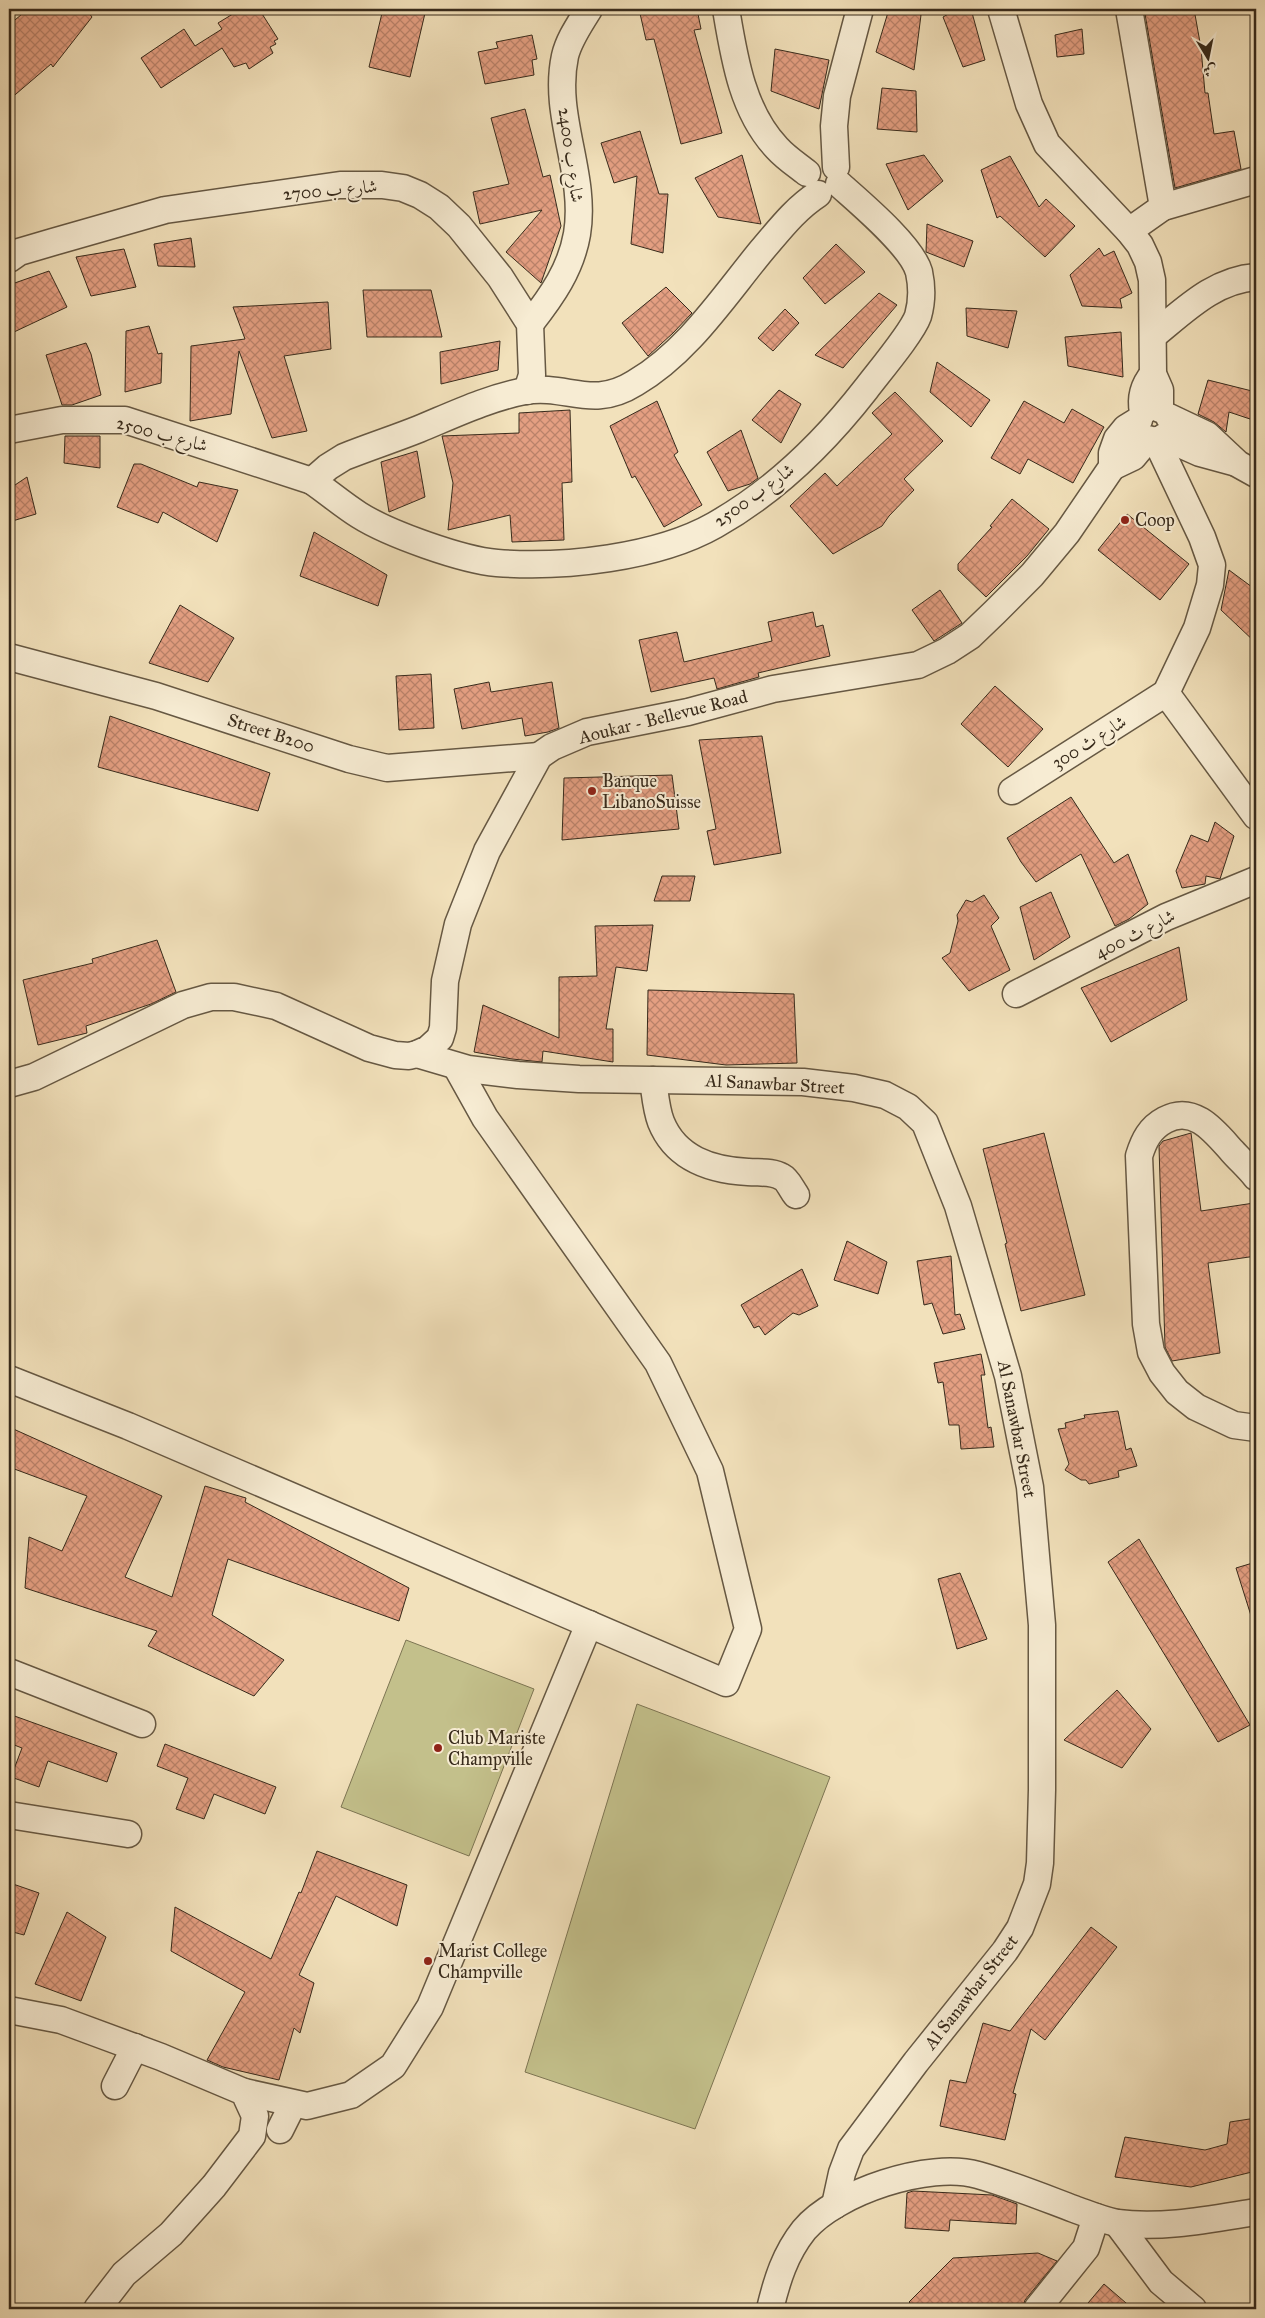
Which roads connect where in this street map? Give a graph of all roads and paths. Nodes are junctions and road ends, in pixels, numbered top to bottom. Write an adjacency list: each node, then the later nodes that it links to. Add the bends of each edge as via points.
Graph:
1 (589, 9): 12 (street, شارع ب 2400, via 570,43 562,81 577,184 576,234 562,278)
2 (726, 9): 6 (street, شارع ب 2500, via 742,86 761,129 779,150)
3 (860, 9): 6 (street, via 837,96 834,138)
4 (1001, 9): 9 (street, via 1029,104 1047,144)
5 (1129, 9): 8 (street)
6 (825, 179): 14 (street, via 676,353 634,384 601,397); 18 (street, شارع ب 2500, via 914,260 922,290 917,319 841,421 812,453 746,506 714,526 660,548 627,555 562,562 496,563 464,556 388,530 360,516)
7 (1256, 180): 8 (street)
8 (1163, 207): 9 (street)
9 (1129, 231): 13 (street, via 1148,262 1152,280)
10 (9, 258): 12 (street, شارع ب 2700, via 19,252 165,210 340,185 382,185 403,188 439,207 459,226 500,277)
11 (1256, 277): 13 (street, via 1215,288)
12 (530, 324): 14 (street, via 532,375)
13 (1154, 335): 15 (street, via 1153,374 1160,390)
14 (527, 391): 18 (street, via 496,398 352,454 328,467)
15 (1154, 425): 17 (street, via 1200,453); 20 (street, via 1212,565 1210,585 1197,628); 21 (street, Aoukar - Bellevue Road, via 1133,457 1112,467 1068,533 1032,575 970,636 947,651 918,665 773,690 688,712 587,732)
16 (9, 430): 18 (street, شارع ب 2500, via 62,420 124,420)
17 (1247, 469)
18 (312, 481)
19 (9, 657): 21 (street, Street B200, via 156,696 386,768)
20 (1166, 693): 22 (street, شارع ث 300); 23 (street)
21 (539, 756): 26 (street, via 486,850 458,924 445,982 440,1038)
22 (1012, 791)
23 (1256, 816)
24 (1256, 880): 25 (street, شارع ث 400, via 1166,917)
25 (1016, 994)
26 (417, 1054): 27 (street, Al Sanawbar Street); 29 (street, via 395,1055 370,1048 276,1006 234,997 211,997 183,1005 34,1077)
27 (456, 1066): 28 (street, Al Sanawbar Street, via 518,1075); 34 (street, via 485,1118 658,1363 710,1471 748,1629 726,1683)
28 (653, 1080): 31 (street, via 660,1120 668,1136 683,1152 705,1166 772,1173 784,1178); 46 (street, Al Sanawbar Street, via 803,1082 854,1088 885,1095 908,1107 925,1123 958,1206 1008,1376 1030,1487 1042,1625 1042,1790 1037,1884 1020,1928 1005,1951 851,2149)
29 (9, 1084)
30 (1256, 1177): 33 (street, via 1218,1134 1194,1117 1180,1115 1159,1124 1143,1142 1138,1156 1146,1324 1151,1352 1177,1392 1196,1407 1234,1425)
31 (796, 1195)
32 (9, 1379): 34 (street, via 128,1426)
33 (1256, 1428)
34 (589, 1624): 43 (street, via 430,2008 393,2066 351,2095)
35 (9, 1672): 36 (street)
36 (142, 1724)
37 (9, 1814): 38 (street)
38 (128, 1834)
39 (9, 2010): 40 (street, via 60,2020)
40 (135, 2047): 41 (street); 42 (street)
41 (116, 2086)
42 (244, 2092): 43 (street); 44 (street)
43 (300, 2106): 44 (street, via 271,2106); 45 (street)
44 (256, 2116): 49 (street, via 252,2136 214,2186 171,2234 124,2274)
45 (280, 2130)
46 (835, 2205): 48 (street, via 886,2182 946,2172 975,2174); 50 (street, via 817,2218 796,2241 778,2275)
47 (1256, 2212): 48 (street, via 1189,2222)
48 (1106, 2220): 51 (street); 52 (street, via 1161,2282)
49 (97, 2309)
50 (770, 2309)
51 (1037, 2309)
52 (1193, 2309)

